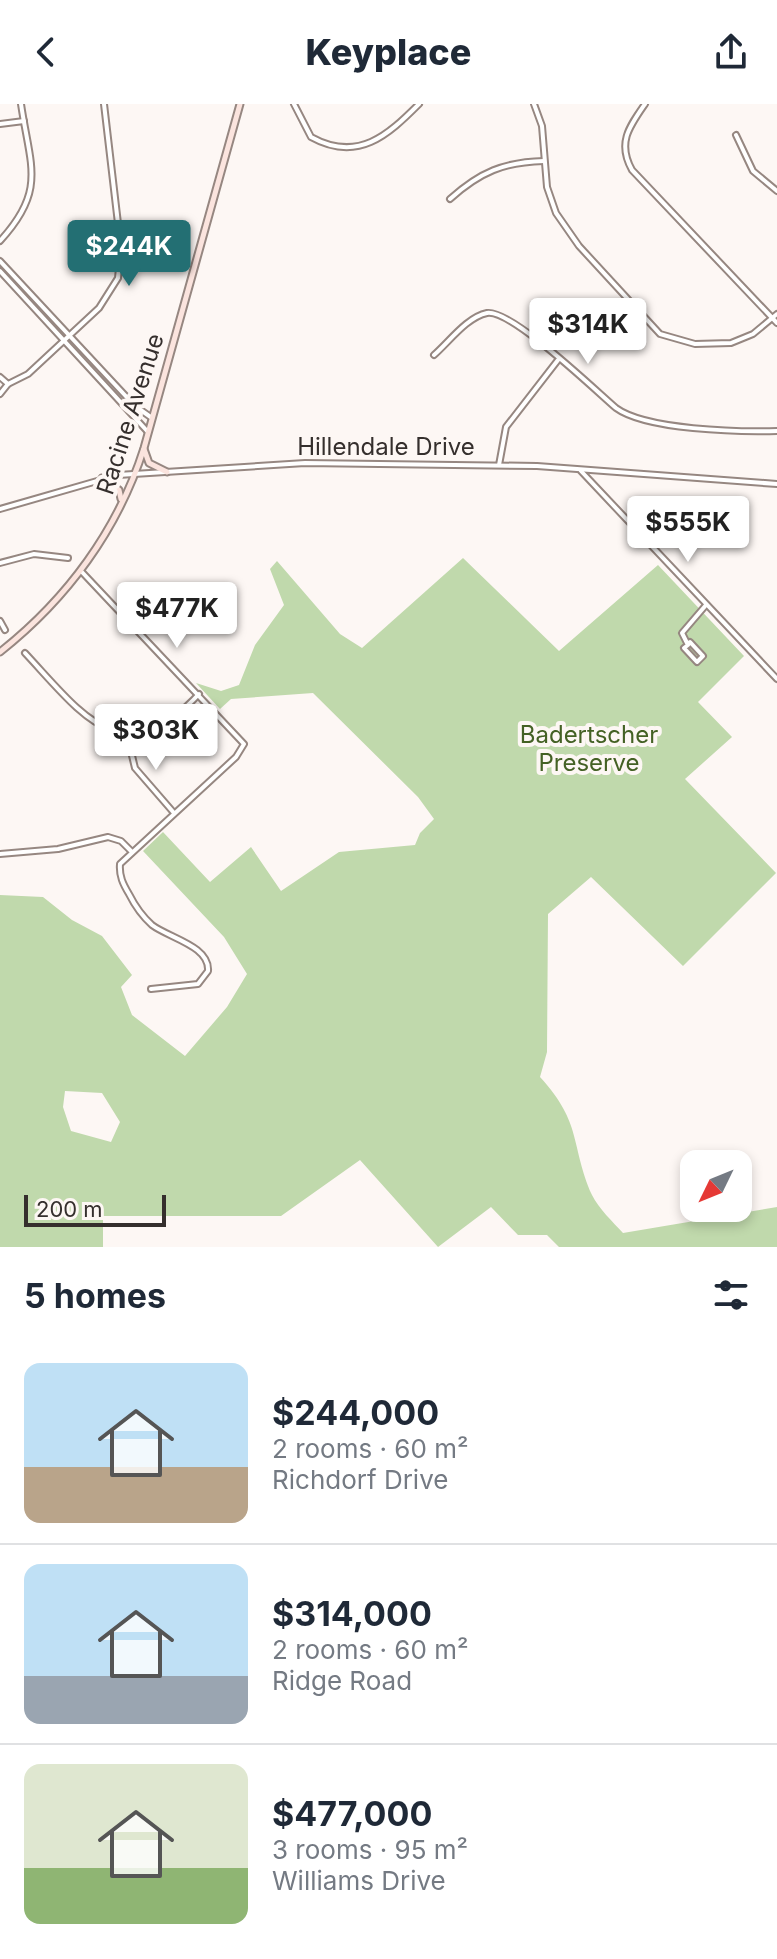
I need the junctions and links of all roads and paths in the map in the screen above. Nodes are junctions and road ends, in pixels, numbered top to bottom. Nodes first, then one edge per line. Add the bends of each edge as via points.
1 (21, 104) edge
2 (104, 104) edge
3 (240, 104) edge
4 (294, 104) edge
5 (419, 104) edge
6 (534, 104) edge
7 (645, 104) edge
8 (24, 121) junction
9 (0, 124) edge
10 (736, 135) dead end
11 (544, 161) junction
12 (777, 191) edge
13 (450, 199) dead end
14 (0, 241) edge
15 (0, 261) edge
16 (0, 271) edge
17 (774, 316) edge
18 (777, 323) edge
19 (70, 336) junction
20 (64, 341) junction
21 (434, 355) dead end
22 (558, 360) junction
23 (0, 377) edge
24 (8, 384) junction
25 (0, 394) edge
26 (152, 418) junction
27 (777, 431) edge
28 (148, 432) junction
29 (144, 448) junction
30 (499, 465) junction
31 (579, 470) junction
32 (167, 472) junction
33 (135, 473) junction
34 (102, 478) junction
35 (777, 484) edge
36 (121, 504) junction
37 (0, 509) edge
38 (68, 558) dead end
39 (0, 563) edge
40 (81, 571) junction
41 (706, 605) junction
42 (0, 621) edge
43 (5, 630) dead end
44 (688, 645) junction
45 (0, 652) edge
46 (25, 653) dead end
47 (777, 679) edge
48 (199, 694) junction
49 (127, 735) junction
50 (174, 813) junction
51 (131, 851) junction
52 (0, 854) edge
53 (151, 989) dead end

1 - 8 street
2 - 19 street via 120,271 108,297
3 - 26 main road, Racine Avenue
4 - 5 street via 311,137 349,146 381,139
6 - 11 street via 542,126
7 - 17 street via 625,136 624,151 632,170
8 - 9 street
8 - 14 street via 32,191 23,215
10 - 12 street via 753,171
11 - 13 street via 491,169
11 - 17 street via 550,197 564,227 660,334 715,345 746,338
15 - 19 street
16 - 20 street
17 - 18 street
19 - 20 street
19 - 26 street
20 - 24 street via 28,374
20 - 28 street
21 - 22 street via 470,321 490,313 512,322
22 - 27 street via 634,418
22 - 30 street via 506,427
23 - 24 street
24 - 25 street
26 - 28 main road, Racine Avenue
28 - 29 main road, Racine Avenue
29 - 32 main road via 149,463
29 - 33 main road, Racine Avenue
30 - 31 street, Hillendale Drive
30 - 32 street, Hillendale Drive via 333,463
31 - 35 street, Hillendale Drive
31 - 41 street
32 - 33 street, Hillendale Drive
33 - 34 street, Hillendale Drive
33 - 36 main road, Racine Avenue
34 - 36 main road via 119,490
34 - 37 street, Hillendale Drive
36 - 40 main road, Racine Avenue
38 - 39 street via 34,554
40 - 45 main road, Racine Avenue via 47,611
40 - 48 street
41 - 44 street via 682,633
41 - 47 street
42 - 43 street
44 - 44 street via 703,656 697,662 684,648
46 - 49 street via 90,720
48 - 49 street via 170,721
48 - 50 street via 244,746
49 - 50 street via 135,768
50 - 51 street
51 - 52 street via 108,837 58,849
51 - 53 street via 120,864 120,875 139,910 158,929 204,955 209,966 198,984

